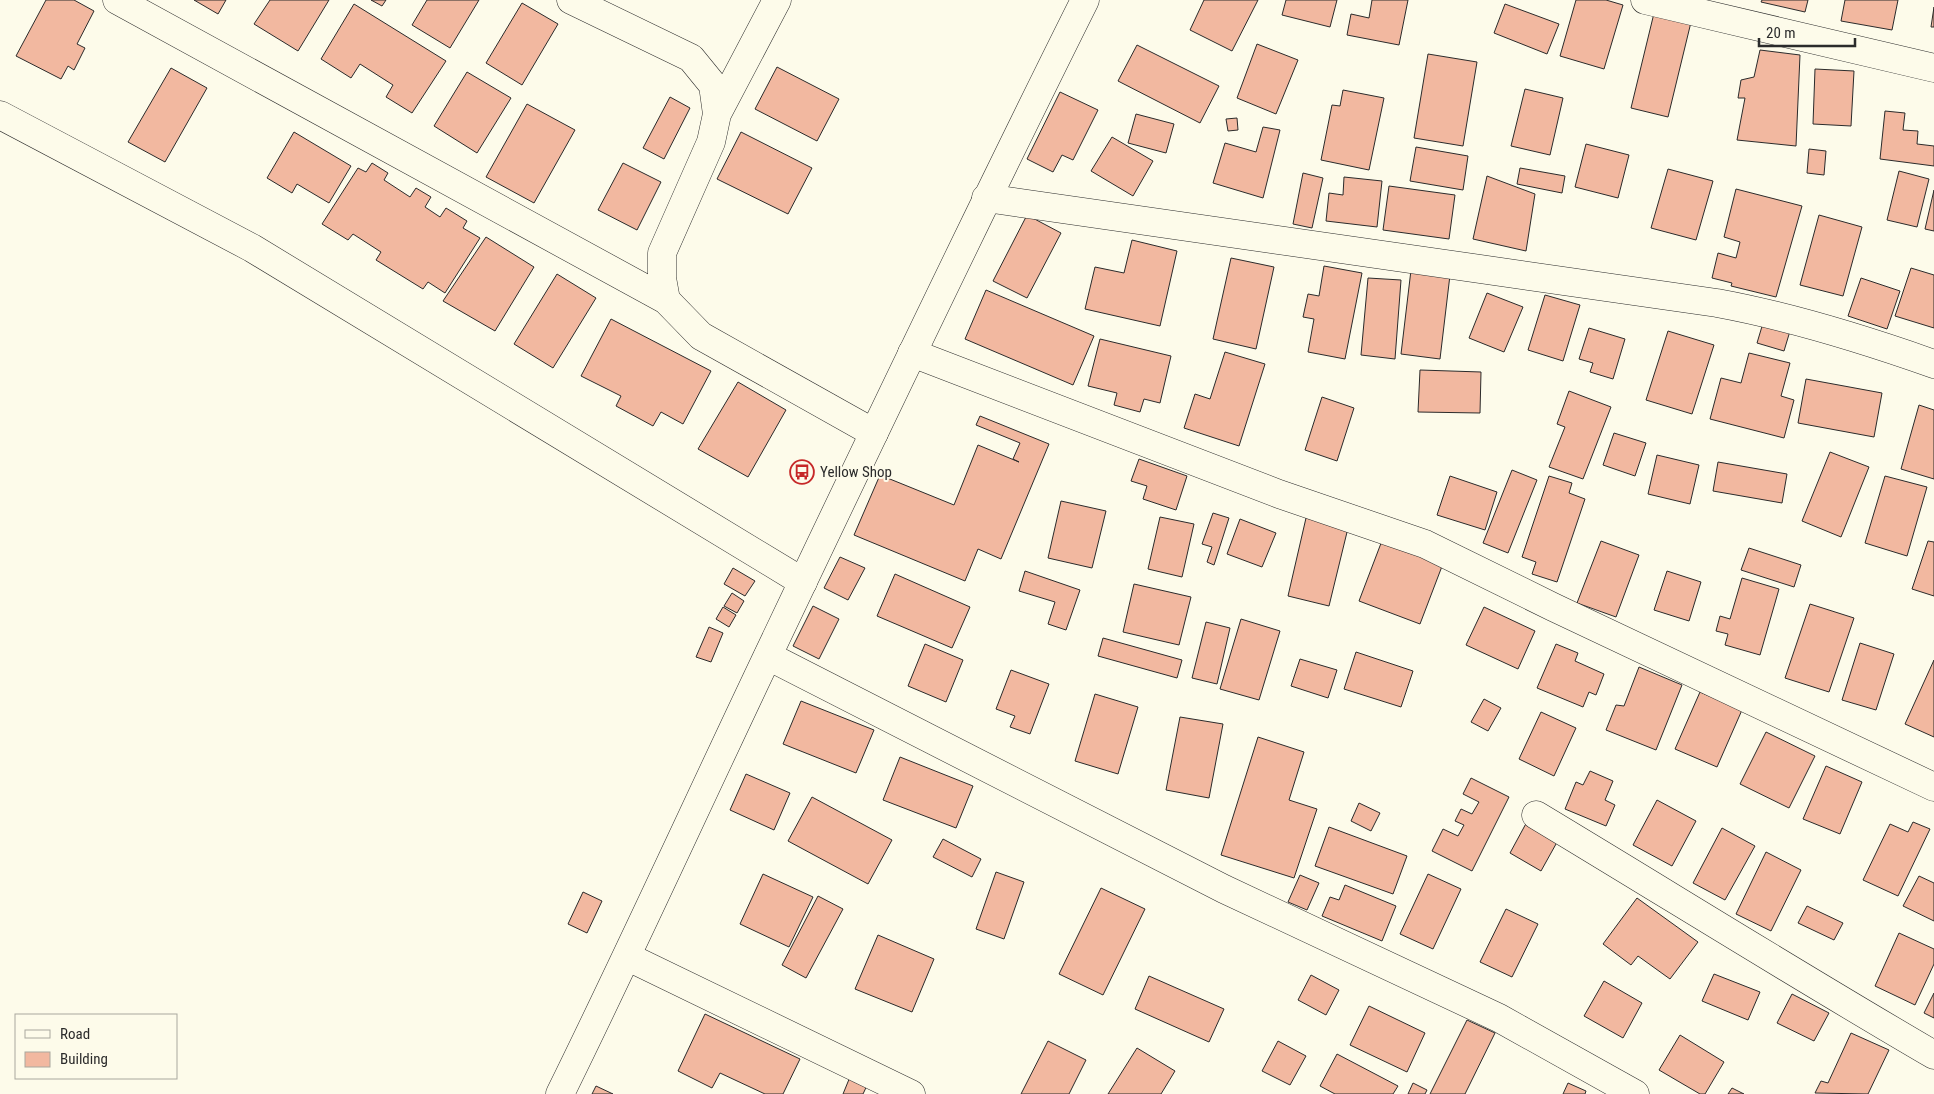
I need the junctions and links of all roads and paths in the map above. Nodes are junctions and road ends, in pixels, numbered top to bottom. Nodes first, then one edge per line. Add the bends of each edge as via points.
1 (117, 0) edge
2 (571, 0) edge
3 (777, 0) edge
4 (1085, 0) edge
5 (1645, 0) edge
6 (1934, 68) edge
7 (717, 114) junction
8 (0, 115) edge
9 (986, 198) junction
10 (666, 300) junction
11 (912, 353) junction
12 (1934, 364) edge
13 (874, 433) junction
14 (803, 582) junction
15 (768, 656) junction
16 (1934, 787) edge
17 (1536, 815) dead end
18 (628, 957) junction
19 (1934, 1055) edge
20 (560, 1094) edge
21 (911, 1094) edge
22 (1635, 1094) edge

1 - 10 street
2 - 7 street via 691,58 713,85
3 - 7 street
4 - 9 street
5 - 6 street
7 - 10 street via 711,142 662,253
8 - 14 street via 252,248
9 - 11 street
9 - 12 street via 1717,303 1806,325
10 - 13 street via 701,336
11 - 13 street
11 - 16 street via 1279,494 1425,544
13 - 14 street
14 - 15 street
15 - 18 street
15 - 22 street via 1224,889 1499,1018
17 - 19 street
18 - 20 street
18 - 21 street

